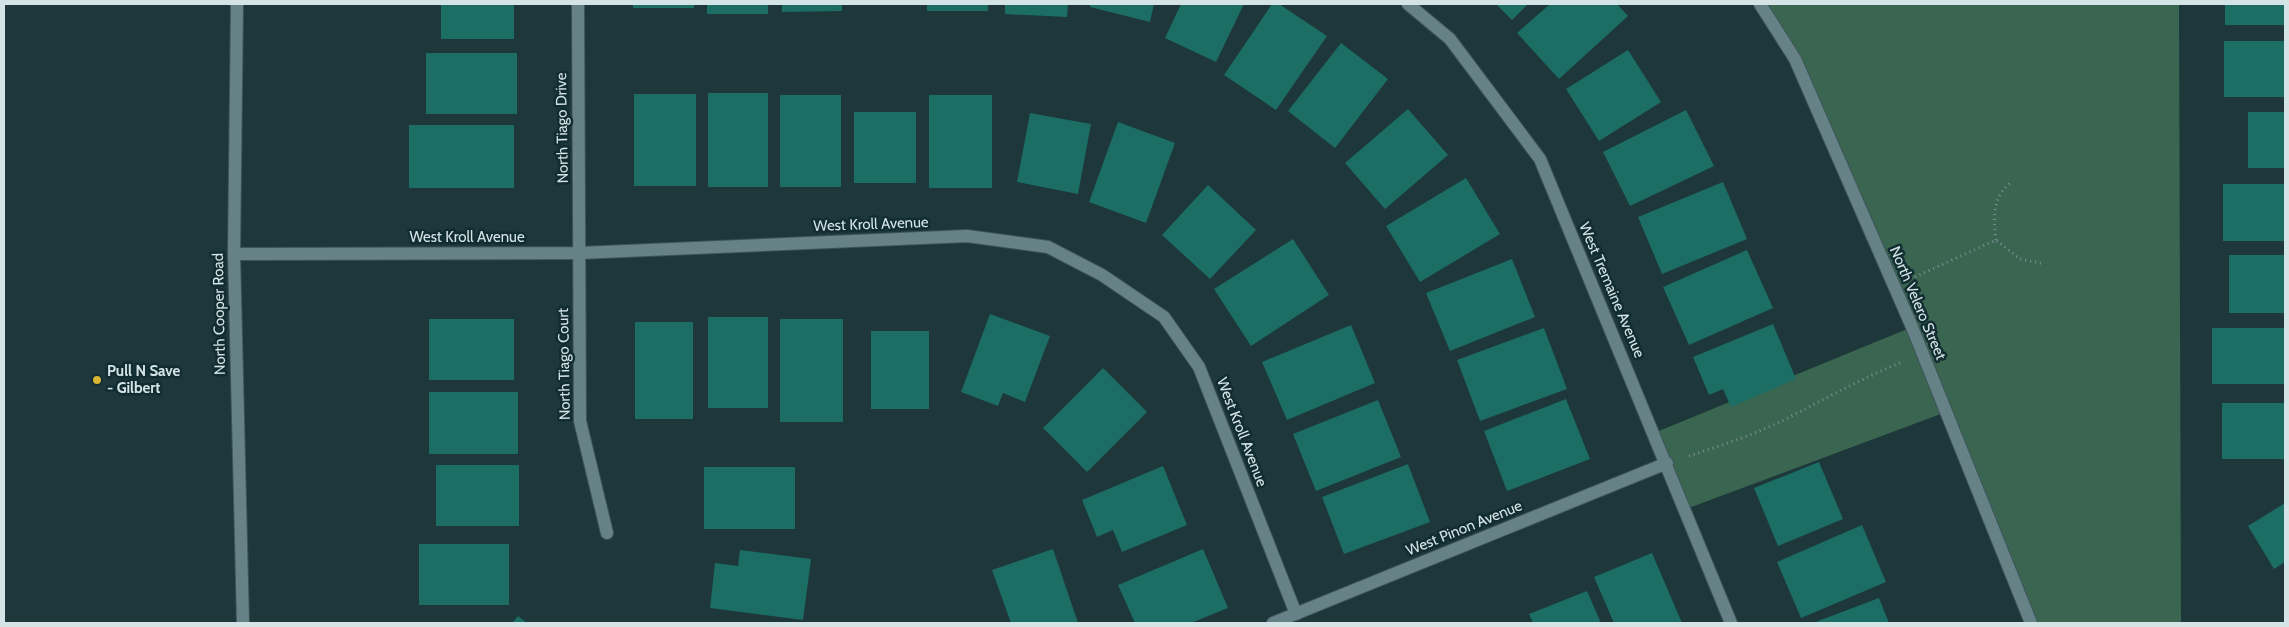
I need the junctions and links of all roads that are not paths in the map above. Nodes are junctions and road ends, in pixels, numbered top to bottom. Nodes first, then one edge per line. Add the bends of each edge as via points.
1 (237, 4) edge
2 (578, 4) edge
3 (1408, 4) edge
4 (1760, 4) edge
5 (580, 253) junction
6 (234, 254) junction
7 (1667, 463) junction
8 (607, 532) dead end
9 (1296, 614) junction
10 (242, 623) edge
11 (1273, 623) edge
12 (1731, 623) edge
13 (2032, 623) edge

1 - 6 street, North Cooper Road
2 - 5 street, North Tiago Drive
3 - 7 street, West Tremaine Avenue via 1450,39 1540,159
4 - 13 street, North Velero Street via 1795,59 1923,354
5 - 6 street, West Kroll Avenue
5 - 8 street, North Tiago Court via 580,421
5 - 9 street, West Kroll Avenue via 966,236 1048,247 1102,275 1164,317 1199,367
6 - 10 street, North Cooper Road
7 - 9 street, West Pinon Avenue
7 - 12 street, West Tremaine Avenue
9 - 11 street, West Pinon Avenue

